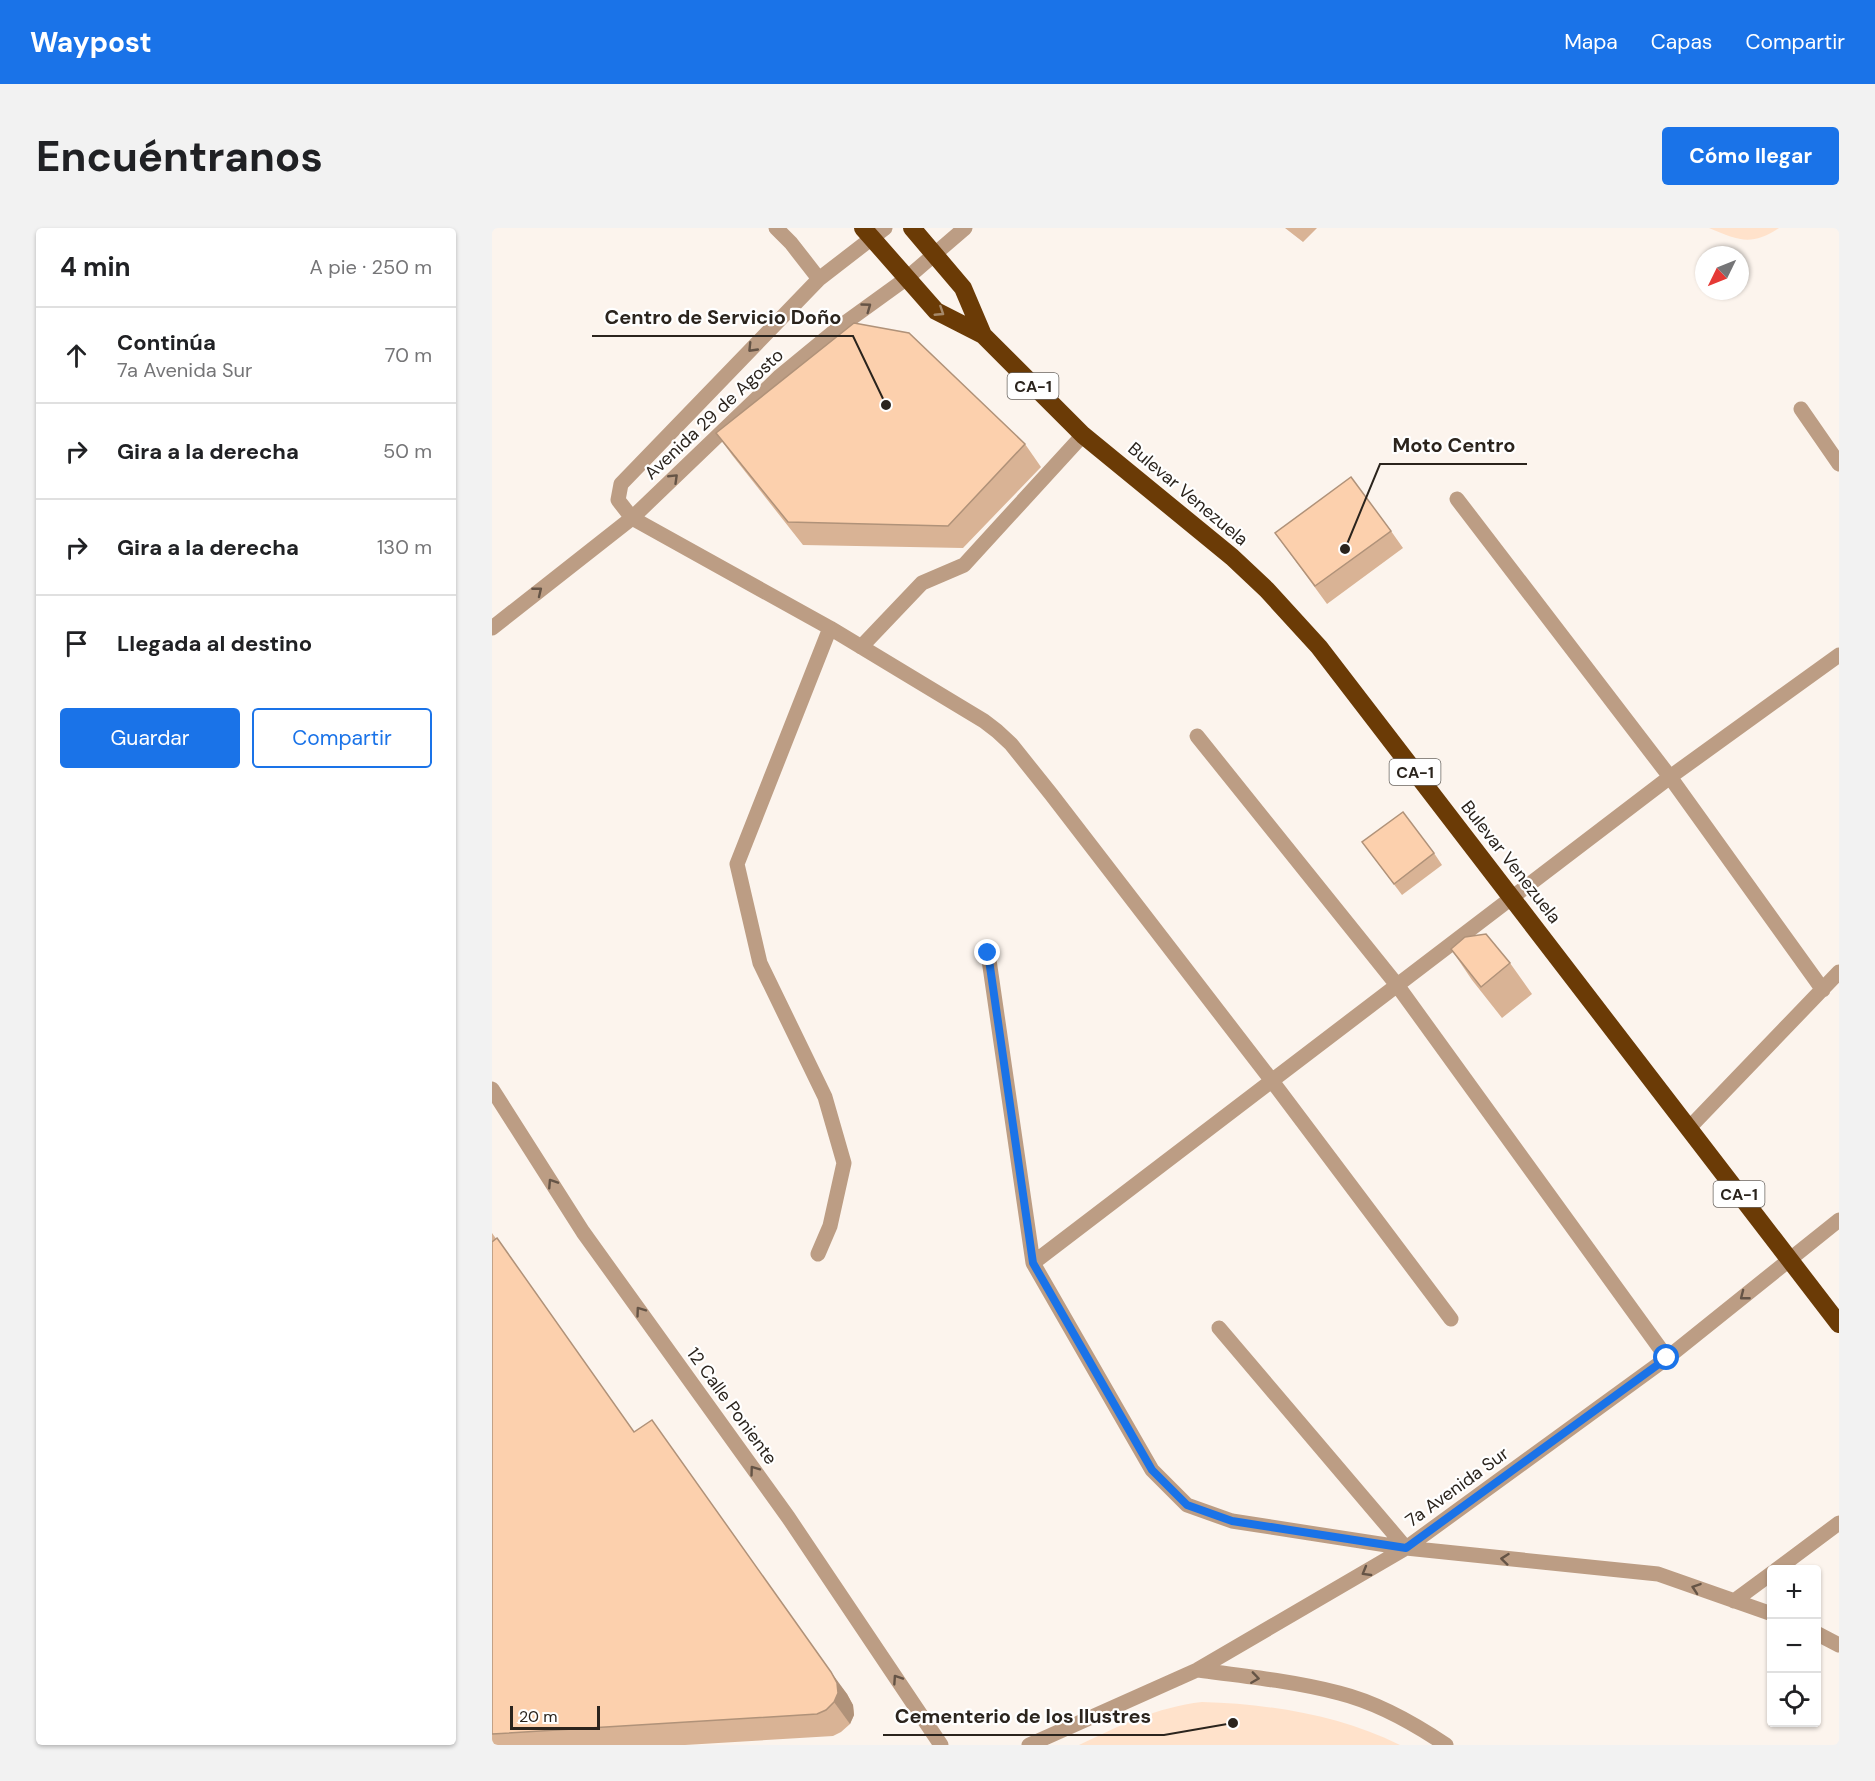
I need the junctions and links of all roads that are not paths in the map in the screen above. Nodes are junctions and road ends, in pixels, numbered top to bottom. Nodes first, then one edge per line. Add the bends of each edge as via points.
1 (776, 228) edge
2 (912, 228) edge
3 (965, 228) edge
4 (874, 231) edge
5 (935, 254) junction
6 (819, 279) junction
7 (907, 279) junction
8 (983, 335) junction
9 (1801, 409) dead end
10 (1083, 435) junction
11 (1839, 464) edge
12 (1457, 499) dead end
13 (632, 518) junction
14 (492, 628) edge
15 (830, 628) junction
16 (861, 647) junction
17 (1839, 655) edge
18 (1197, 736) dead end
19 (1670, 777) junction
20 (1512, 898) junction
21 (988, 953) dead end
22 (1839, 972) edge
23 (1397, 985) junction
24 (1823, 990) junction
25 (1272, 1081) junction
26 (492, 1089) edge
27 (1689, 1128) junction
28 (1839, 1220) edge
29 (818, 1254) dead end
30 (1790, 1260) junction
31 (1033, 1263) junction
32 (1451, 1319) dead end
33 (1839, 1324) edge
34 (1219, 1328) dead end
35 (1667, 1358) junction
36 (1839, 1522) edge
37 (1406, 1548) junction
38 (1781, 1565) edge
39 (1767, 1577) edge
40 (1734, 1601) junction
41 (1767, 1612) edge
42 (1821, 1636) edge
43 (1839, 1646) edge
44 (1197, 1670) junction
45 (941, 1745) edge
46 (1029, 1745) edge
47 (1446, 1745) edge

1 - 6 street
2 - 5 highway, Bulevar Venezuela / CA-1
3 - 5 street, Avenida 29 de Agosto
4 - 6 street, Avenida 29 de Agosto
4 - 7 highway, Bulevar Venezuela / CA-1
5 - 7 street, Avenida 29 de Agosto
5 - 8 highway, Bulevar Venezuela / CA-1 via 963,288
6 -> 13 street, Avenida 29 de Agosto via 621,484 618,500
7 -> 8 highway, Bulevar Venezuela / CA-1 via 936,311
13 -> 7 street, Avenida 29 de Agosto via 780,376
8 - 10 highway, Bulevar Venezuela / CA-1
9 - 11 street
10 - 16 street via 964,565 922,583
10 - 20 highway, Bulevar Venezuela / CA-1 via 1267,590 1319,647
12 - 19 street
14 -> 13 street, Avenida 29 de Agosto
13 - 15 street
15 - 16 street
15 - 29 street via 737,864 760,963 825,1097 844,1163 830,1226
16 - 25 street via 984,721 1011,744
17 - 19 street
18 - 23 street
19 - 20 street
19 - 24 street
20 - 23 street
20 - 27 highway, Bulevar Venezuela / CA-1
21 - 31 street
22 - 24 street
23 - 25 street
23 - 35 street
24 - 27 street
25 - 31 street
25 - 32 street
45 -> 26 street, 12 Calle Poniente via 788,1517 584,1232
27 - 30 highway, Bulevar Venezuela / CA-1
28 - 30 street, 7a Avenida Sur
30 - 33 highway, Bulevar Venezuela / CA-1
30 -> 35 street, 7a Avenida Sur
31 - 37 street via 1152,1470 1187,1505 1232,1521
34 - 37 street
35 - 37 street, 7a Avenida Sur
36 - 38 street
40 -> 37 street via 1658,1574
37 -> 44 street, 7a Avenida Sur
39 - 40 street
40 - 41 street
42 - 43 street
44 - 46 street, 7a Avenida Sur
44 -> 47 street via 1341,1693 1395,1715

